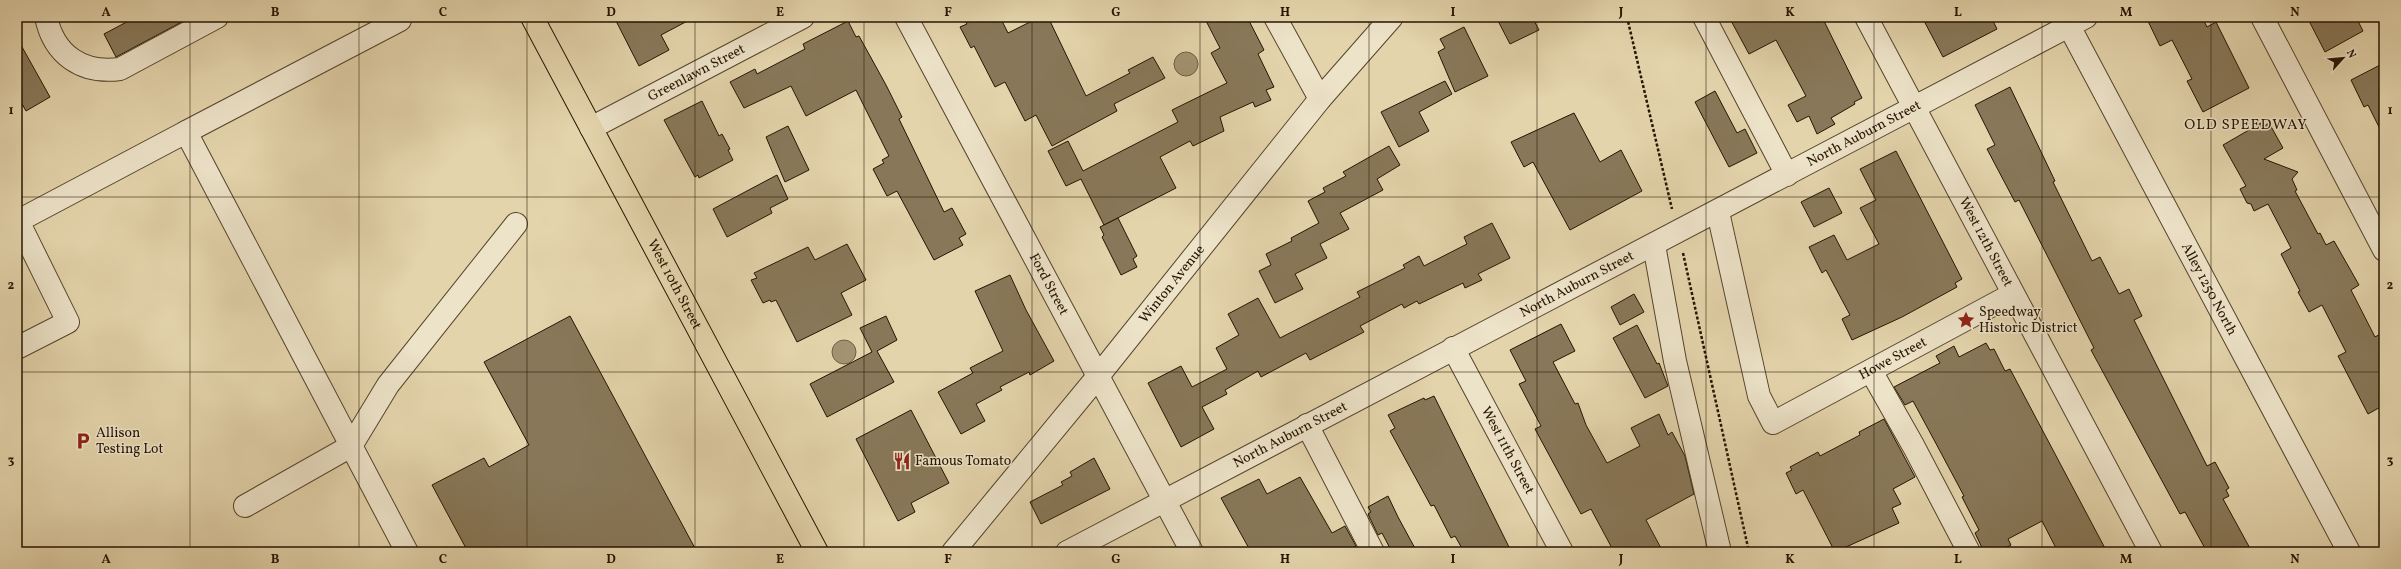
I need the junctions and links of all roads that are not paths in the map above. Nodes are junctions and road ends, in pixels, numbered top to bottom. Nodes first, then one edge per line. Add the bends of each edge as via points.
1 (46, 17) edge
2 (217, 17) edge
3 (532, 17) edge
4 (803, 17) edge
5 (906, 17) edge
6 (1275, 17) edge
7 (1392, 17) edge
8 (1704, 17) edge
9 (1866, 17) edge
10 (2262, 17) edge
11 (400, 20) dead end
12 (2066, 23) edge
13 (1320, 99) junction
14 (1914, 108) junction
15 (591, 128) junction
16 (186, 132) junction
17 (1787, 175) junction
18 (1718, 212) junction
19 (516, 224) dead end
20 (1654, 245) junction
21 (2384, 250) edge
22 (2013, 294) junction
23 (17, 348) edge
24 (1453, 348) junction
25 (1871, 371) junction
26 (1098, 375) junction
27 (1307, 425) junction
28 (351, 446) junction
29 (1164, 500) junction
30 (245, 506) dead end
31 (407, 552) edge
32 (817, 552) edge
33 (953, 552) edge
34 (1067, 552) edge
35 (1192, 552) edge
36 (1373, 552) edge
37 (1562, 552) edge
38 (1720, 552) edge
39 (1969, 552) edge
40 (2151, 552) edge
41 (2349, 552) edge

1 - 2 street via 62,52 90,69 110,71 120,70
3 - 15 main road, West 10th Street
4 - 15 street, Greenlawn Street
5 - 26 street, Ford Street
6 - 13 street
7 - 13 street, Winton Avenue
8 - 17 street
9 - 14 street, West 12th Street
10 - 21 street
11 - 16 street
12 - 14 street, North Auburn Street
12 - 41 street, Alley 1250 North
13 - 26 street, Winton Avenue
14 - 17 street, North Auburn Street
14 - 22 street, West 12th Street
15 - 32 main road, West 10th Street
16 - 23 street via 18,221 68,322
16 - 28 street
17 - 18 street, North Auburn Street
18 - 20 street, North Auburn Street
18 - 25 street, Howe Street via 1759,396 1773,423
19 - 28 street via 388,385
20 - 24 street, North Auburn Street
20 - 38 street via 1675,361
22 - 25 street, Howe Street
22 - 40 street, West 12th Street
24 - 27 street, North Auburn Street
24 - 37 street, West 11th Street
25 - 39 street
26 - 29 street, Ford Street
26 - 33 street, Winton Avenue
27 - 29 street, North Auburn Street
27 - 36 street
28 - 30 street
28 - 31 street
29 - 34 street, North Auburn Street
29 - 35 street, Ford Street

